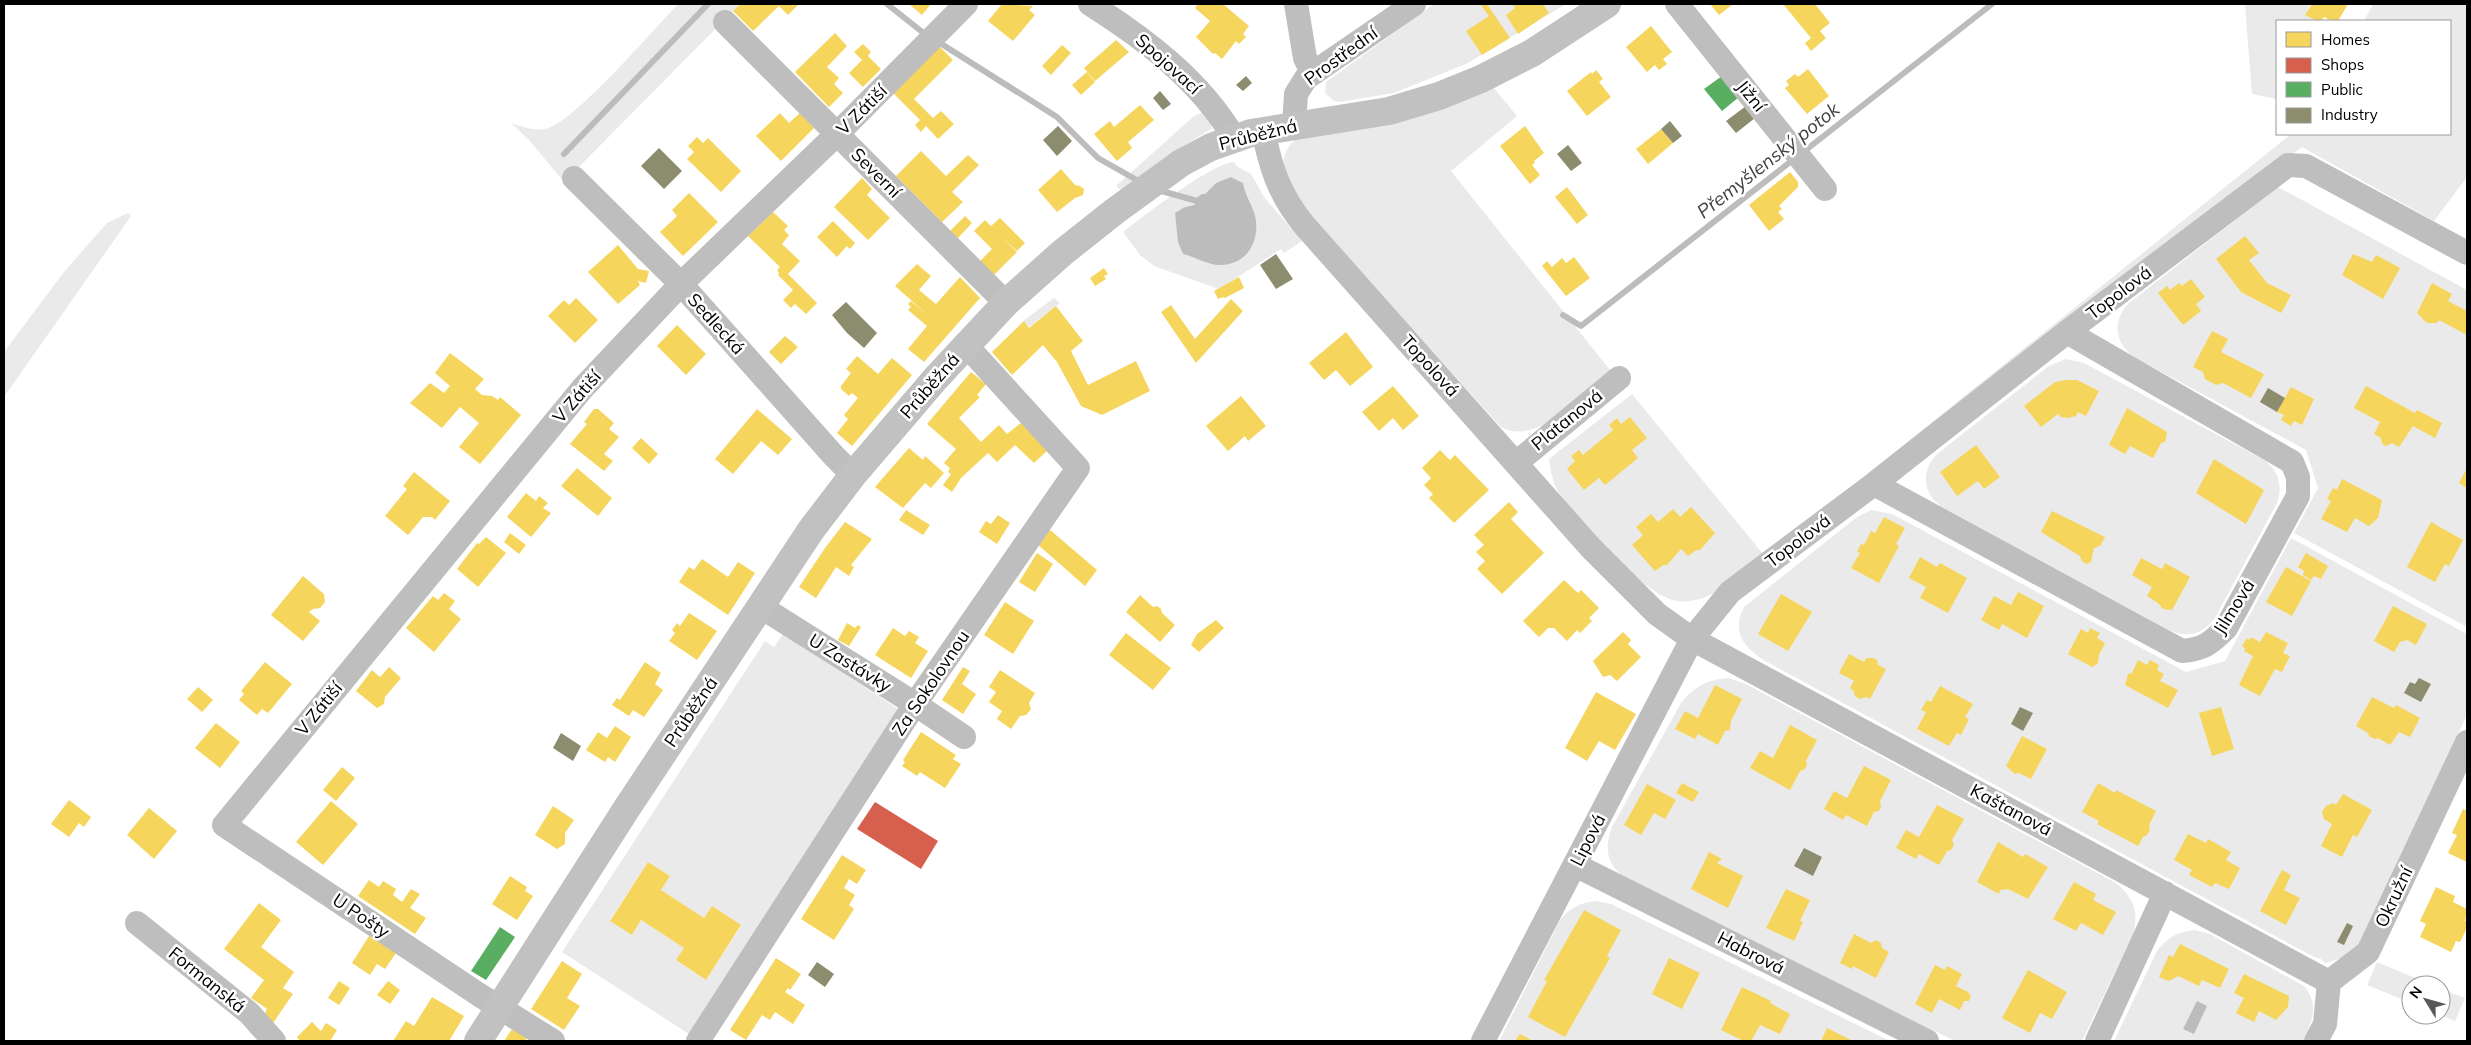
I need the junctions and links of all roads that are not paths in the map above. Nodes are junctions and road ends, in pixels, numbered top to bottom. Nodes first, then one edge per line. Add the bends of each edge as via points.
1 (966, 4) edge
2 (1090, 4) edge
3 (1296, 4) edge
4 (1414, 4) edge
5 (1606, 4) edge
6 (1677, 4) edge
7 (725, 22) dead end
8 (1313, 73) junction
9 (1294, 125) junction
10 (1263, 130) junction
11 (837, 134) junction
12 (1234, 138) junction
13 (574, 178) dead end
14 (1825, 189) dead end
15 (2467, 253) edge
16 (681, 284) junction
17 (1006, 303) junction
18 (2067, 332) junction
19 (966, 344) junction
20 (1619, 378) dead end
21 (1516, 463) junction
22 (853, 475) junction
23 (1874, 484) junction
24 (761, 607) junction
25 (1692, 639) junction
26 (915, 704) junction
27 (964, 737) dead end
28 (2467, 742) edge
29 (224, 824) joint
30 (1575, 865) junction
31 (2165, 893) junction
32 (137, 923) dead end
33 (2329, 982) junction
34 (499, 1007) junction
35 (274, 1041) edge
36 (478, 1041) edge
37 (553, 1041) edge
38 (698, 1041) edge
39 (1483, 1041) edge
40 (1927, 1041) edge
41 (2097, 1041) edge
42 (2316, 1041) edge

1 - 11 street, V Zátiší
2 - 12 street, Spojovací via 1128,28 1171,65 1209,101
3 - 8 street via 1305,58
4 - 8 street, Prostřední
5 - 9 street, Průběžná via 1532,53 1460,88 1389,110
6 - 14 street, Jižní
7 - 11 street, Severní
8 - 9 street, Prostřední via 1298,88
9 - 10 street, Průběžná
10 - 12 street, Průběžná
10 - 21 street, Topolová via 1275,179 1290,208
11 - 16 street, V Zátiší
11 - 17 street, Severní
12 - 17 street, Průběžná via 1199,153 1149,186 1062,253
13 - 16 street, Sedlecká
15 - 18 street, Topolová via 2306,166 2288,165
16 - 22 street, Sedlecká
16 - 29 street, V Zátiší via 582,389
17 - 19 street, Průběžná
18 - 23 street, Topolová
18 - 23 street, Jilmová via 2292,462 2298,477 2298,496 2226,628 2212,642 2198,650 2182,651
19 - 22 street, Průběžná
19 - 26 street, Za Sokolovnou via 1078,468
20 - 21 street, Platanová
21 - 25 street, Topolová via 1591,548 1657,614
22 - 24 street, Průběžná via 811,530
23 - 25 street, Topolová via 1730,592
24 - 26 street, U Zastávky
24 - 34 street, Průběžná via 625,810
25 - 30 street, Lipová
25 - 31 street, Kaštanová
26 - 27 street, U Zastávky
26 - 38 street, Za Sokolovnou
28 - 33 street, Okružní via 2368,952
29 - 34 street, U Pošty
30 - 39 street, Lipová
30 - 40 street, Habrová
31 - 33 street, Kaštanová
31 - 41 street
32 - 35 street, Formanská via 249,1014
33 - 42 street via 2325,1024
34 - 36 street, Průběžná
34 - 37 street, U Pošty

